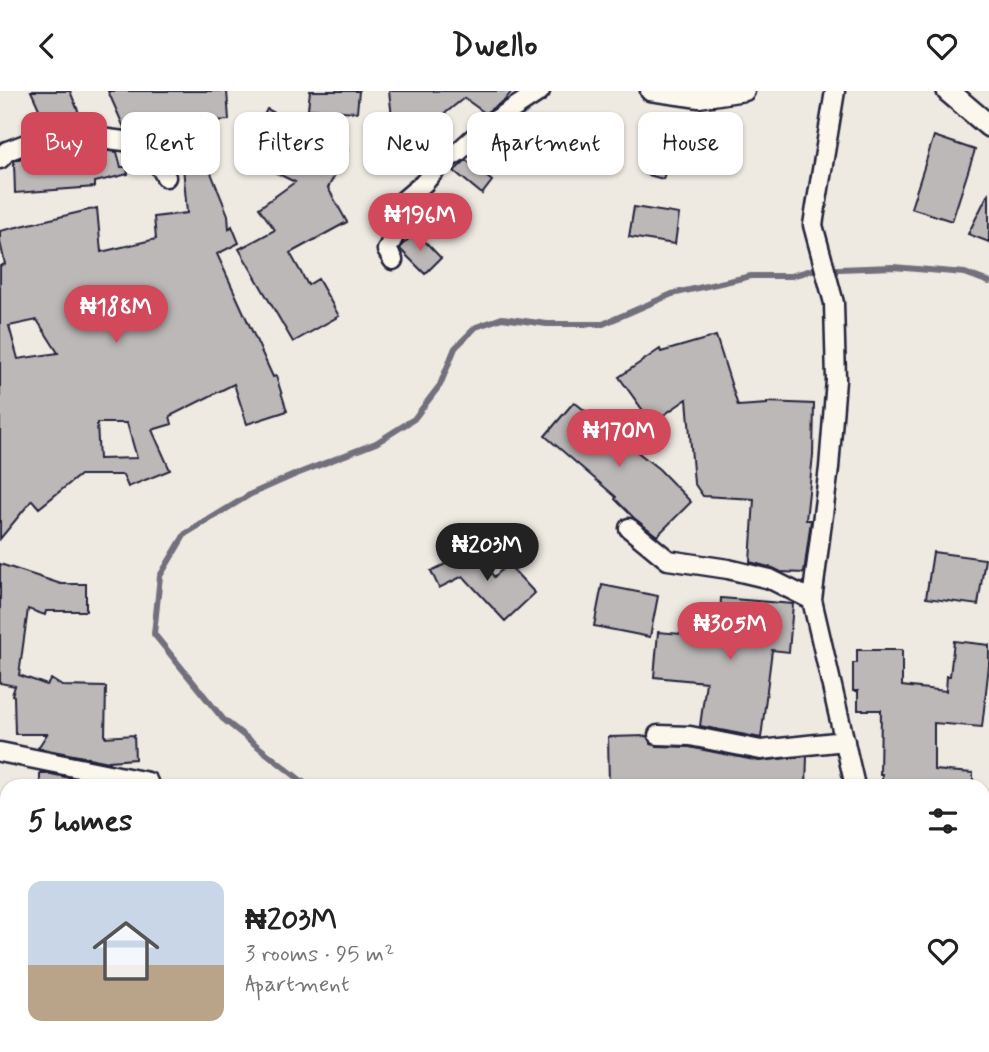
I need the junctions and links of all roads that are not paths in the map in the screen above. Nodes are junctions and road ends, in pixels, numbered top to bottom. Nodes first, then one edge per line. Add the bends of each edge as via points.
1 (540, 91) edge
2 (650, 91) edge
3 (745, 91) edge
4 (835, 91) edge
5 (948, 91) edge
6 (989, 126) edge
7 (0, 159) edge
8 (166, 177) dead end
9 (393, 260) dead end
10 (629, 528) dead end
11 (812, 600) junction
12 (659, 735) dead end
13 (845, 741) junction
14 (0, 752) edge
15 (133, 779) edge
16 (853, 779) edge

1 - 9 street via 488,125 404,200 397,210 400,224 387,250
2 - 3 street via 699,98
4 - 11 street via 813,225 834,303 836,380
5 - 6 street
7 - 8 street via 7,151 31,142 100,138 132,142 155,158
10 - 11 street via 668,560 770,579
11 - 13 street
12 - 13 street via 690,736 761,750
13 - 16 street
14 - 15 street

